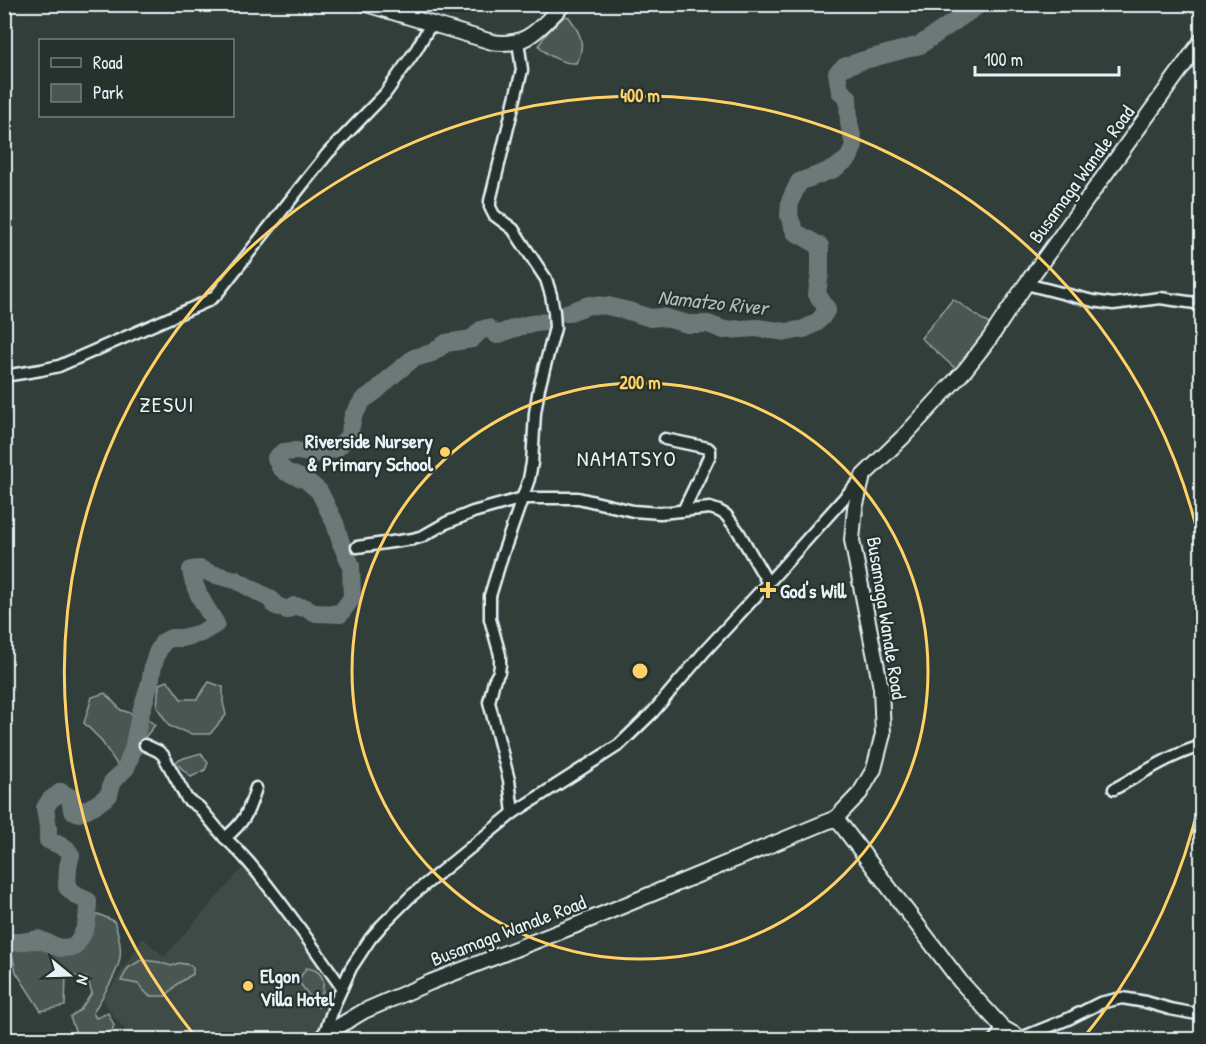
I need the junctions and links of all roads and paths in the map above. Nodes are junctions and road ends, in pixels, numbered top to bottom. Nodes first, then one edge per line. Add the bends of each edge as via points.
1 (366, 4) edge
2 (564, 4) edge
3 (431, 24) junction
4 (1202, 40) edge
5 (511, 43) junction
6 (1026, 284) junction
7 (1202, 304) edge
8 (4, 376) edge
9 (665, 439) dead end
10 (863, 476) junction
11 (523, 498) junction
12 (683, 511) junction
13 (357, 547) dead end
14 (768, 583) junction
15 (145, 745) dead end
16 (1202, 746) edge
17 (256, 788) dead end
18 (1114, 789) dead end
19 (513, 813) junction
20 (836, 818) junction
21 (225, 838) junction
22 (342, 988) junction
23 (1202, 1015) edge
24 (999, 1034) edge
25 (323, 1037) edge
26 (1023, 1039) edge

1 - 3 street
2 - 5 street via 525,39
3 - 5 street via 492,42
3 - 8 street via 385,94 322,161 216,295 59,366
4 - 6 street, Busamaga Wanale Road
5 - 11 street via 522,70 490,207 513,230 549,285 555,328 539,388 532,463
6 - 7 street via 1113,304 1160,298
6 - 10 street, Busamaga Wanale Road via 965,370
9 - 12 street via 710,450
10 - 14 street
10 - 20 street, Busamaga Wanale Road via 852,540 881,688 883,734 874,769 860,793
11 - 12 street via 578,498 633,511
11 - 13 street via 473,512 413,539
11 - 19 street via 489,608 500,656 489,702 507,771
12 - 14 street via 710,508 726,515
14 - 19 street via 653,712 618,745
15 - 21 street via 163,755 187,799 199,807
16 - 18 street
17 - 21 street via 243,822
19 - 22 street via 411,896 382,925 369,939
20 - 24 street
20 - 25 street, Busamaga Wanale Road via 430,982 364,1011
21 - 22 street via 269,887
22 - 25 street
23 - 26 street via 1122,998 1100,1003
24 - 26 street

